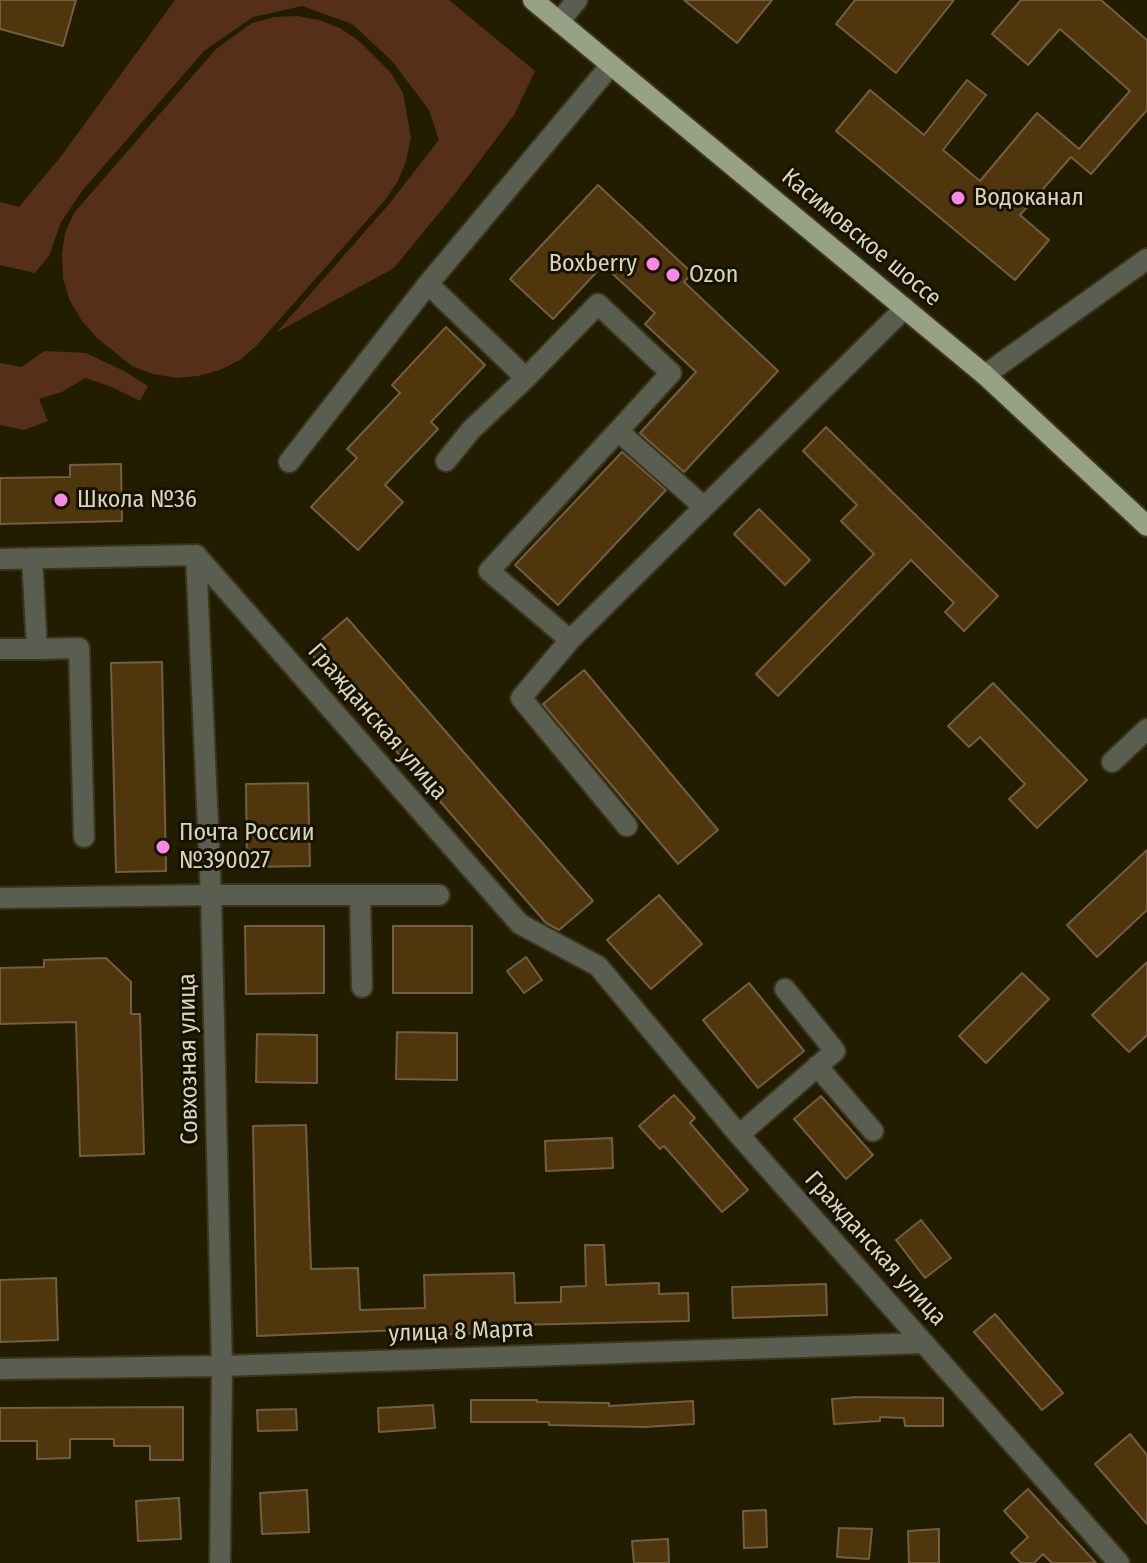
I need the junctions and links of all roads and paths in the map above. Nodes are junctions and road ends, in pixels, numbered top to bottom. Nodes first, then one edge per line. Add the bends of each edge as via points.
1 (533, 0) edge
2 (577, 0) edge
3 (559, 22) junction
4 (611, 65) junction
5 (1147, 259) edge
6 (428, 284) junction
7 (905, 308) junction
8 (985, 375) junction
9 (526, 378) junction
10 (618, 431) junction
11 (446, 461) dead end
12 (289, 462) dead end
13 (704, 507) junction
14 (1147, 526) edge
15 (196, 555) junction
16 (32, 558) junction
17 (0, 559) edge
18 (570, 640) junction
19 (0, 649) edge
20 (37, 649) junction
21 (1147, 729) edge
22 (1112, 762) dead end
23 (627, 826) dead end
24 (84, 837) dead end
25 (211, 895) junction
26 (360, 895) junction
27 (439, 895) dead end
28 (0, 898) edge
29 (362, 987) dead end
30 (785, 989) dead end
31 (817, 1066) junction
32 (873, 1131) dead end
33 (739, 1135) junction
34 (924, 1343) junction
35 (222, 1366) junction
36 (0, 1369) edge
37 (220, 1563) edge
38 (1119, 1563) edge

1 - 3 main road, Касимовское шоссе
2 - 3 street
3 - 4 main road, Касимовское шоссе
4 - 6 street
4 - 7 main road, Касимовское шоссе
5 - 8 street
6 - 9 street
6 - 12 street
7 - 8 main road, Касимовское шоссе
7 - 13 street
8 - 14 main road, Касимовское шоссе
9 - 10 street via 598,304 671,373
9 - 11 street
10 - 13 street
10 - 18 street via 489,571
13 - 18 street
15 - 16 street
15 - 25 street, Совхозная улица
15 - 33 street, Гражданская улица via 520,924 598,966
16 - 17 street
16 - 20 street
18 - 23 street via 521,698
19 - 20 street
20 - 24 street via 79,648
21 - 22 street
25 - 26 street
25 - 28 street
25 - 35 street, Совхозная улица
26 - 27 street
26 - 29 street
30 - 31 street via 835,1051
31 - 32 street
31 - 33 street
33 - 34 street, Гражданская улица
34 - 35 street, улица 8 Марта
34 - 38 street, Гражданская улица
35 - 36 street, улица 8 Марта
35 - 37 street, Совхозная улица

